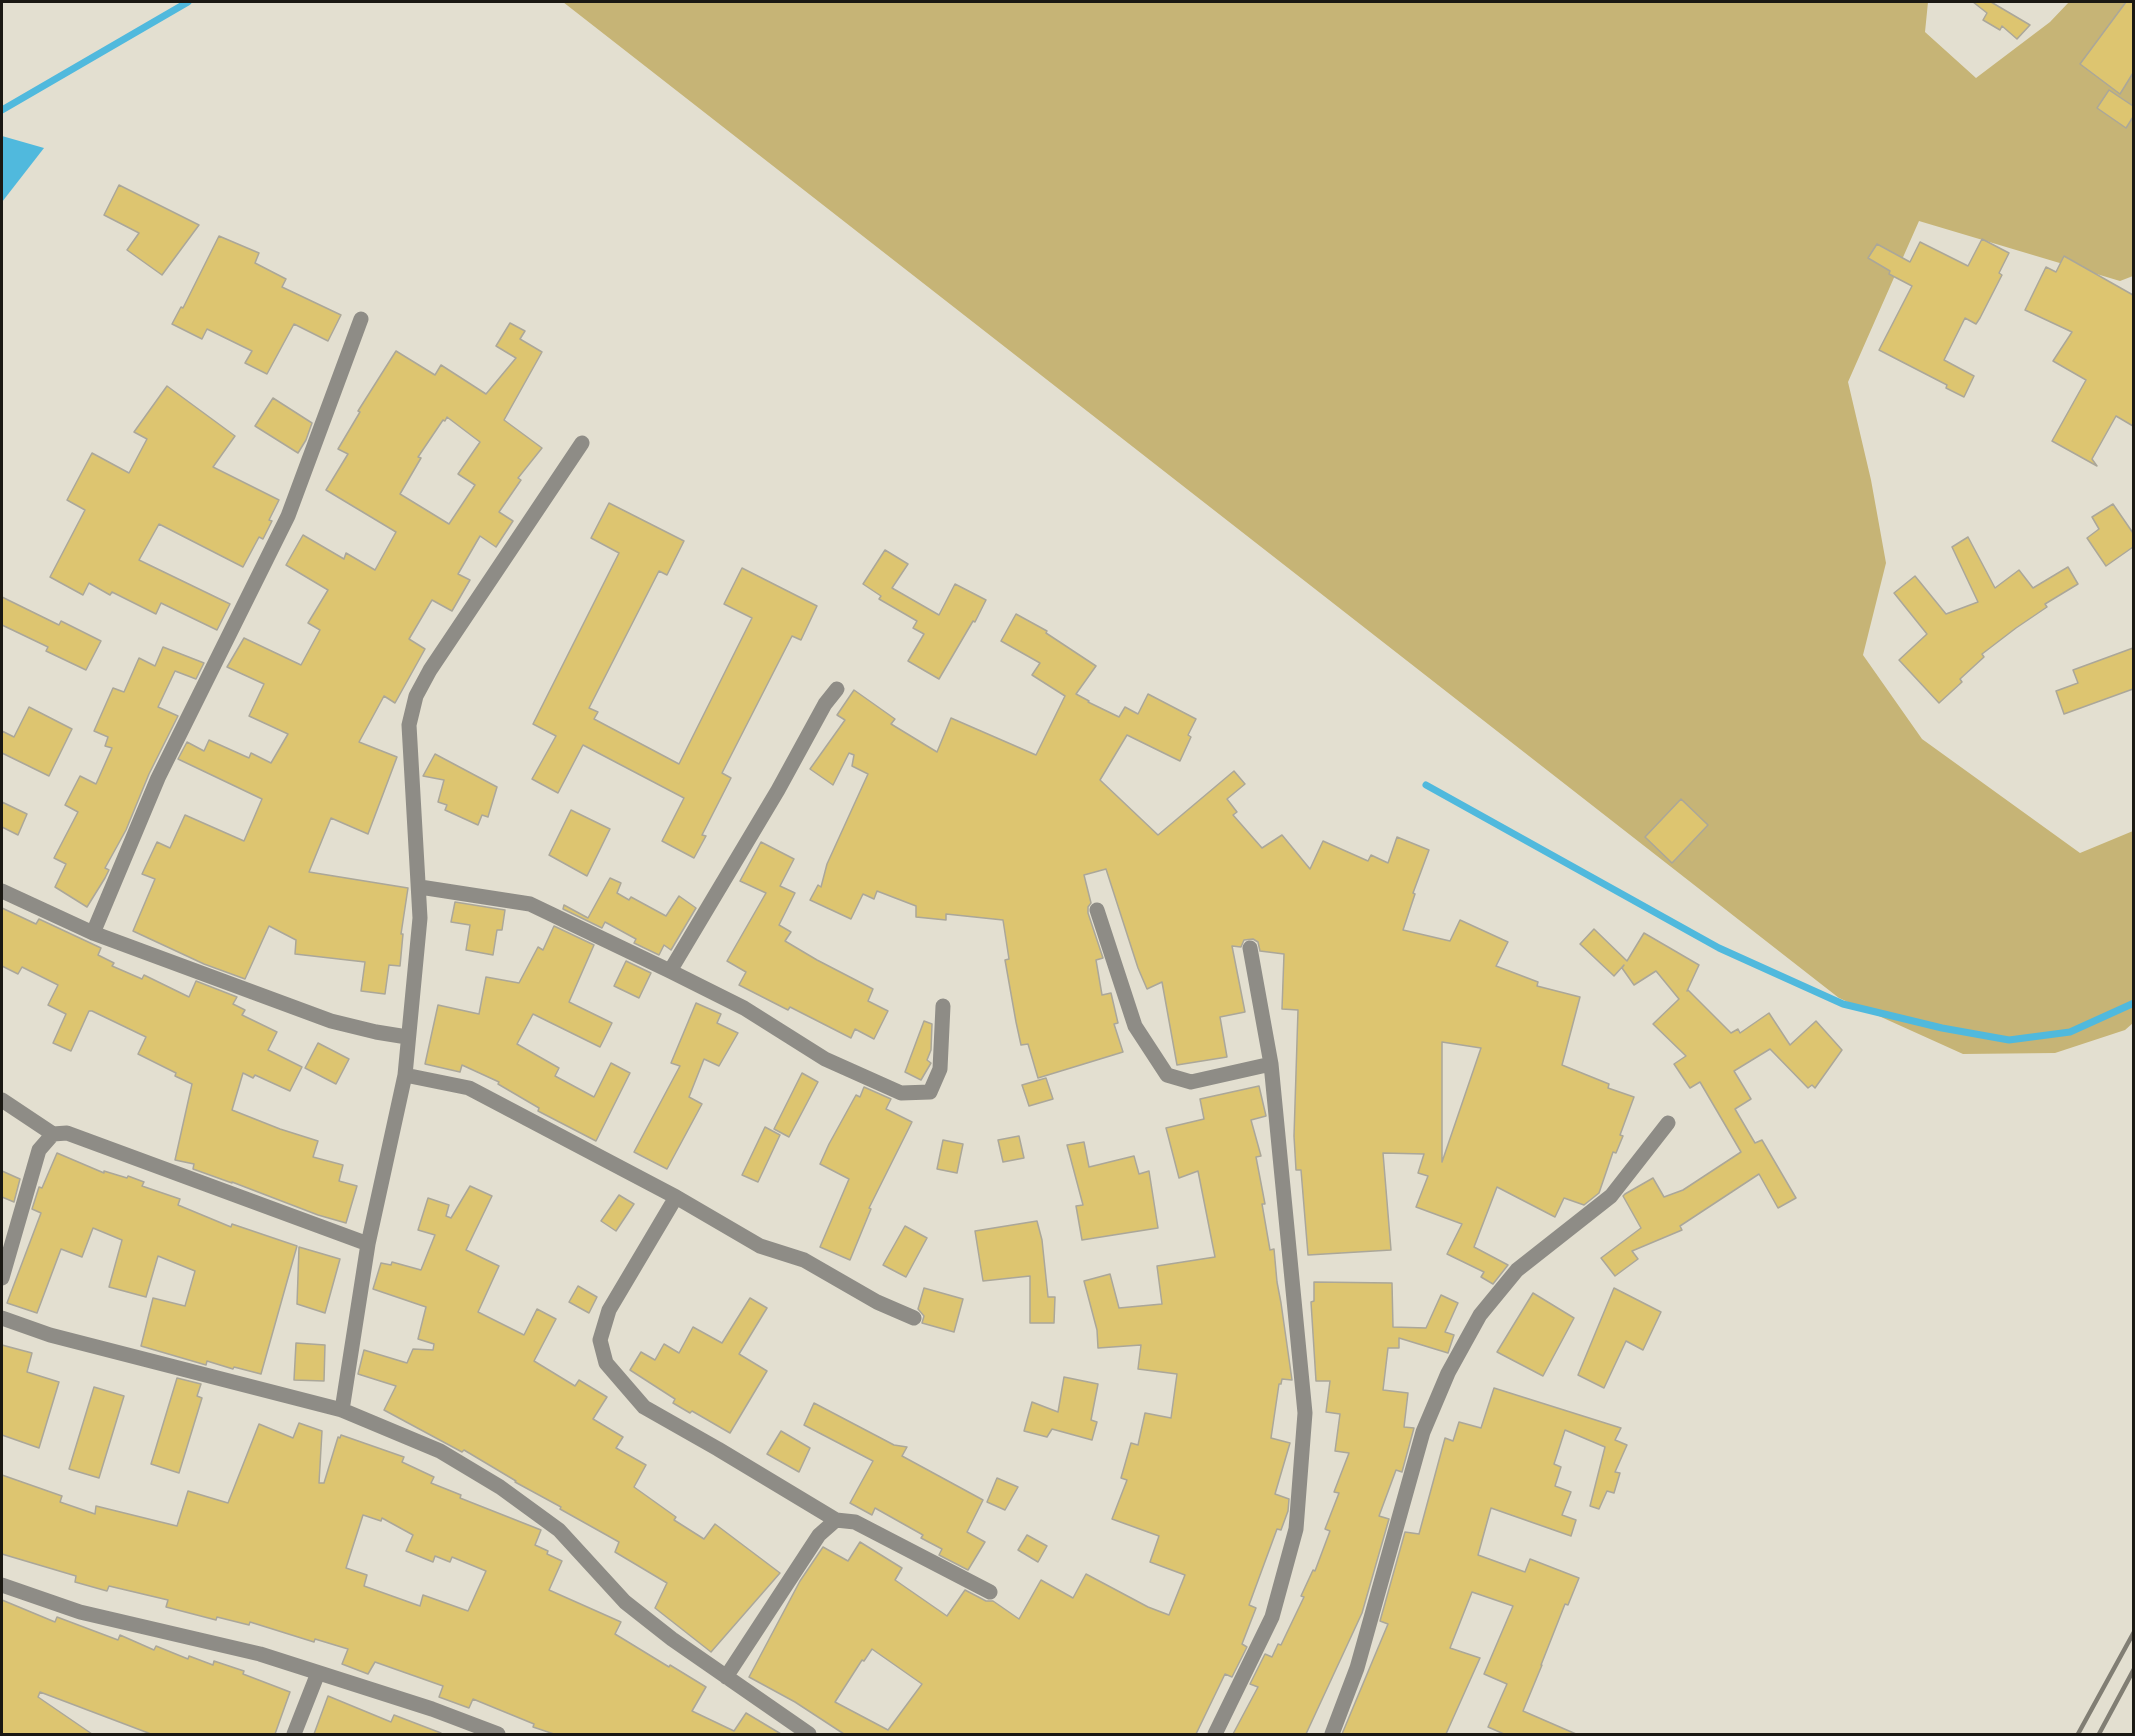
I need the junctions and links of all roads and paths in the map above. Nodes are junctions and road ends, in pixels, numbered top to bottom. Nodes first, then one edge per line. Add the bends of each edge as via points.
1 (360, 319) dead end
2 (582, 443) dead end
3 (837, 689) dead end
4 (420, 887) junction
5 (2, 891) edge
6 (1097, 910) dead end
7 (93, 933) junction
8 (1250, 948) dead end
9 (670, 971) junction
10 (944, 1006) dead end
11 (407, 1037) junction
12 (1271, 1064) junction
13 (405, 1076) junction
14 (2, 1100) edge
15 (1668, 1123) dead end
16 (53, 1134) junction
17 (676, 1197) junction
18 (368, 1244) junction
19 (2, 1278) edge
20 (2, 1318) edge
21 (914, 1318) dead end
22 (342, 1410) junction
23 (836, 1520) junction
24 (2, 1585) edge
25 (990, 1592) dead end
26 (318, 1673) junction
27 (726, 1677) junction
28 (294, 1734) edge
29 (498, 1734) edge
30 (809, 1734) edge
31 (1215, 1734) edge
32 (1332, 1734) edge

1 - 7 street via 288,516 158,778
2 - 4 street via 416,696 409,725
3 - 9 street
4 - 9 street via 530,904
4 - 11 street
5 - 7 street
6 - 12 street via 1135,1026 1167,1075 1191,1082
7 - 11 street via 331,1021
8 - 12 street
9 - 10 street via 744,1008 825,1059 901,1093 930,1092 940,1069
11 - 13 street
12 - 31 street via 1305,1413 1296,1529 1272,1617
13 - 17 street via 469,1088
13 - 18 street
14 - 16 street
15 - 32 street via 1611,1196 1517,1270 1480,1315 1423,1432 1357,1668
16 - 18 street via 67,1133
16 - 19 street via 39,1150
17 - 21 street via 760,1246 804,1260 877,1302
17 - 23 street via 609,1310 600,1340 606,1363 644,1407
18 - 22 street
20 - 22 street via 51,1335
22 - 27 street via 440,1451 500,1487 559,1530 625,1602
23 - 25 street via 855,1522
23 - 27 street via 819,1535
24 - 26 street via 80,1612 260,1654
26 - 28 street
26 - 29 street
27 - 30 street

